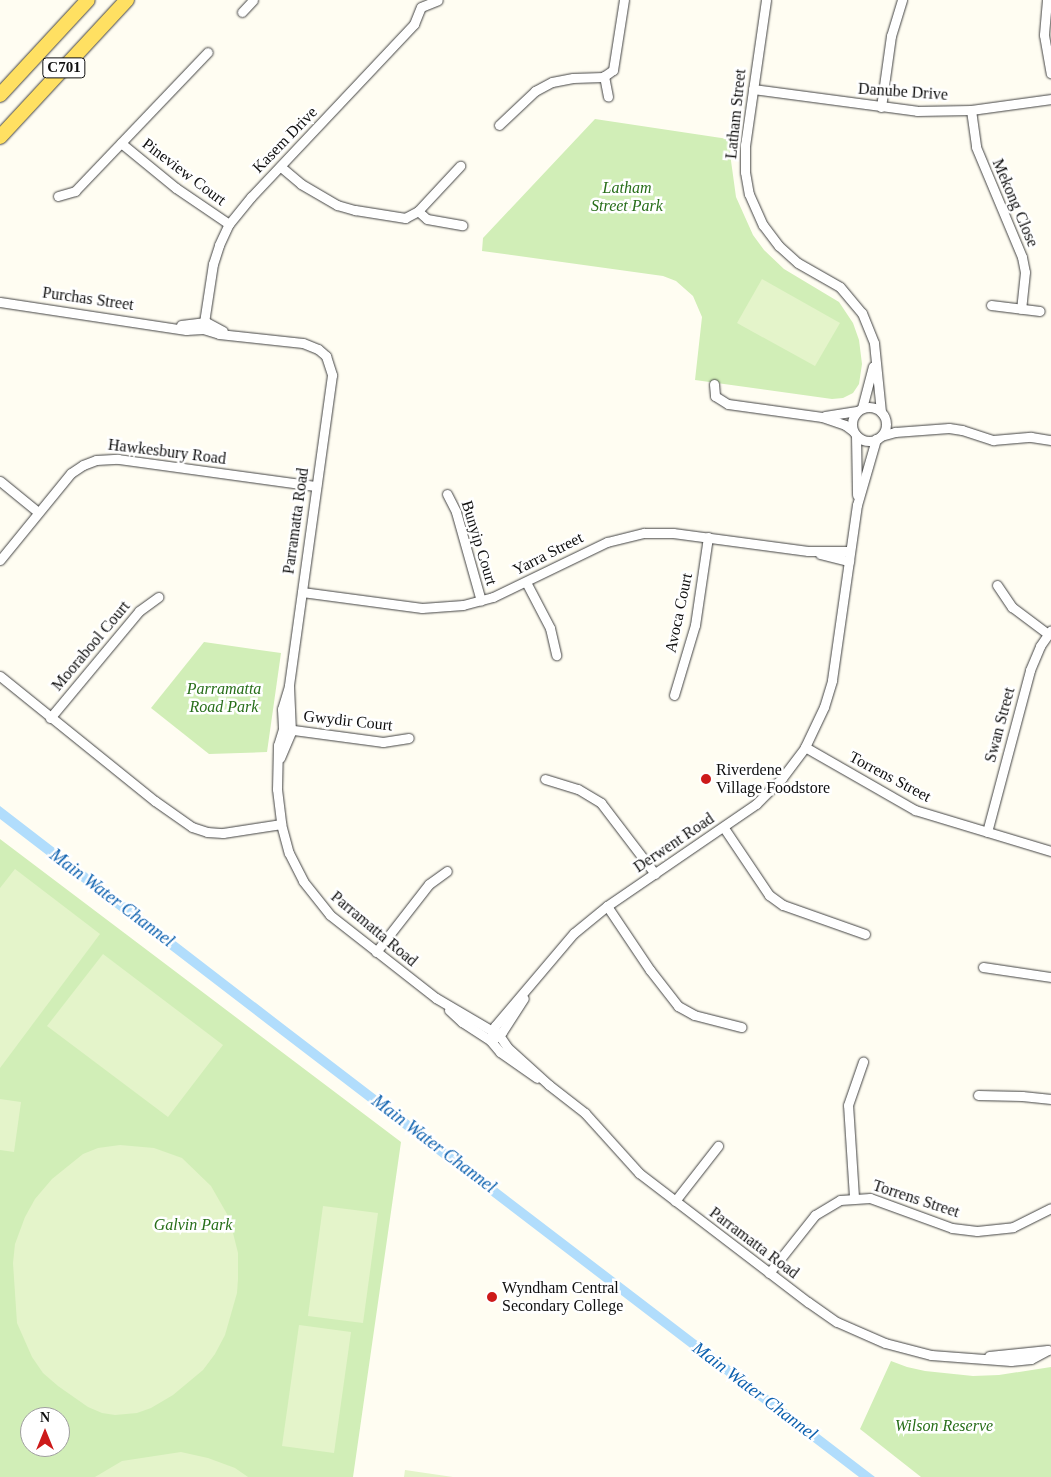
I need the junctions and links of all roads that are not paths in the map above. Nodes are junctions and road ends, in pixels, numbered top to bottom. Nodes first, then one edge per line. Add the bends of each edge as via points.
1 (88, 0) edge
2 (127, 0) edge
3 (253, 0) edge
4 (413, 0) edge
5 (438, 0) edge
6 (624, 0) edge
7 (766, 0) edge
8 (902, 0) edge
9 (1046, 0) edge
10 (421, 8) junction
11 (242, 12) dead end
12 (208, 52) dead end
13 (1051, 73) edge
14 (604, 76) junction
15 (753, 89) junction
16 (0, 95) edge
17 (608, 97) dead end
18 (1051, 99) edge
19 (881, 107) junction
20 (971, 110) junction
21 (499, 125) dead end
22 (0, 136) edge
23 (121, 143) junction
24 (460, 166) dead end
25 (281, 167) junction
26 (58, 196) dead end
27 (418, 211) junction
28 (229, 224) junction
29 (462, 225) dead end
30 (0, 302) edge
31 (991, 305) dead end
32 (1021, 309) junction
33 (1040, 311) dead end
34 (204, 325) junction
35 (875, 359) junction
36 (714, 384) dead end
37 (860, 410) junction
38 (883, 414) junction
39 (822, 417) junction
40 (908, 431) junction
41 (854, 433) junction
42 (878, 438) junction
43 (1051, 440) edge
44 (0, 482) edge
45 (316, 486) junction
46 (447, 494) dead end
47 (857, 505) junction
48 (38, 512) junction
49 (708, 537) junction
50 (808, 550) junction
51 (850, 551) junction
52 (0, 560) edge
53 (849, 561) junction
54 (526, 582) junction
55 (997, 585) dead end
56 (302, 592) junction
57 (158, 597) dead end
58 (481, 601) junction
59 (1049, 632) edge
60 (556, 655) dead end
61 (0, 676) edge
62 (674, 695) dead end
63 (50, 718) junction
64 (287, 729) junction
65 (409, 738) dead end
66 (805, 746) junction
67 (545, 779) dead end
68 (281, 824) junction
69 (724, 828) junction
70 (986, 832) junction
71 (1051, 851) edge
72 (448, 871) dead end
73 (655, 874) junction
74 (607, 906) junction
75 (865, 934) dead end
76 (376, 952) junction
77 (983, 967) dead end
78 (1051, 977) edge
79 (741, 1027) dead end
80 (494, 1035) junction
81 (863, 1062) dead end
82 (978, 1095) dead end
83 (1051, 1099) edge
84 (718, 1146) dead end
85 (854, 1197) junction
86 (675, 1201) junction
87 (1051, 1208) edge
88 (769, 1273) junction
89 (1049, 1349) edge

1 - 16 main road, C701
2 - 22 main road, C701
3 - 11 street
4 - 10 street
5 - 10 street
6 - 14 street via 616,64
7 - 15 street, Latham Street
8 - 19 street via 891,36
9 - 13 street via 1044,35
10 - 25 street, Kasem Drive via 414,24
12 - 23 street, Pineview Court
14 - 17 street
14 - 21 street via 552,82 535,91
15 - 19 street, Danube Drive
15 - 35 street, Latham Street via 745,164 749,194 757,215 771,238 787,254 840,286 852,298 869,327
18 - 20 street, Danube Drive
19 - 20 street, Danube Drive via 917,111
20 - 32 street, Mekong Close via 976,147 1022,257
23 - 26 street, Pineview Court via 75,191
23 - 28 street, Pineview Court via 176,188
24 - 27 street
25 - 27 street via 318,196 346,208 405,218
25 - 28 street, Kasem Drive
27 - 29 street via 427,219
28 - 34 street, Kasem Drive via 214,264
30 - 34 street, Purchas Street via 171,326
31 - 32 street
32 - 33 street
34 - 45 street, Parramatta Road via 237,335 309,345 322,352 329,361 332,375
35 - 37 street, Latham Street
35 - 38 street, Latham Street
36 - 39 street via 715,396 728,404
37 - 38 street via 872,407
37 - 39 street
37 - 41 street via 852,420
38 - 40 street
38 - 42 street via 886,427
39 - 41 street via 845,425
40 - 42 street
40 - 43 street via 948,428 993,440 1031,437
41 - 42 street via 865,441
41 - 47 street, Derwent Road
42 - 47 street, Derwent Road
44 - 48 street
45 - 48 street, Hawkesbury Road via 102,459 89,462 71,473
45 - 56 street, Parramatta Road
46 - 58 street, Bunyip Court via 456,512
47 - 51 street, Derwent Road
48 - 52 street, Hawkesbury Road
49 - 50 street, Yarra Street
49 - 54 street, Yarra Street via 659,532 618,538
49 - 62 street, Avoca Court via 695,625
50 - 51 street, Yarra Street
50 - 53 street, Yarra Street
51 - 53 street, Derwent Road
53 - 66 street, Derwent Road via 832,680 824,707
54 - 58 street, Yarra Street
54 - 60 street via 550,628
55 - 59 street via 1012,606
56 - 58 street, Yarra Street via 422,608
56 - 64 street, Parramatta Road via 289,686
57 - 63 street, Moorabool Court via 139,611
59 - 70 street, Swan Street via 1030,670
61 - 63 street
63 - 68 street via 192,827 223,833
64 - 65 street, Gwydir Court via 383,742
64 - 68 street, Parramatta Road via 279,761 277,789
66 - 69 street, Derwent Road via 769,791
66 - 70 street, Torrens Street via 906,806
67 - 73 street via 578,789 601,803
68 - 76 street, Parramatta Road via 296,868 311,893 330,915
69 - 73 street, Derwent Road
69 - 75 street via 769,895 783,905
70 - 71 street, Torrens Street
72 - 76 street via 428,884
73 - 74 street, Derwent Road
74 - 79 street via 654,977 678,1006 694,1015
74 - 80 street, Derwent Road via 574,933 530,987 519,1008
76 - 80 street, Parramatta Road via 462,1022
77 - 78 street
80 - 86 street, Parramatta Road via 500,1052 585,1113 639,1173
81 - 85 street via 848,1105
82 - 83 street
84 - 86 street
85 - 87 street, Torrens Street via 878,1200 952,1228 977,1231 1013,1227
85 - 88 street, Torrens Street via 831,1203 815,1215
86 - 88 street, Parramatta Road
88 - 89 street, Parramatta Road via 818,1310 868,1337 931,1355 1011,1362 1026,1360

